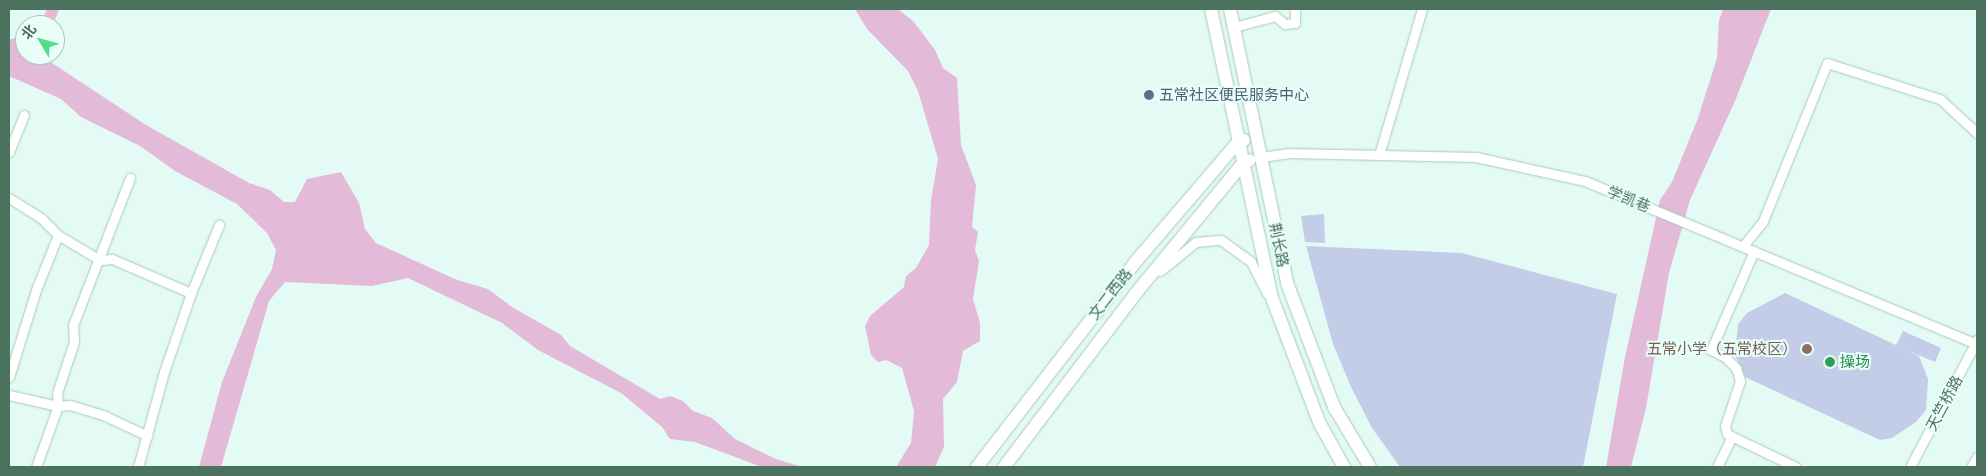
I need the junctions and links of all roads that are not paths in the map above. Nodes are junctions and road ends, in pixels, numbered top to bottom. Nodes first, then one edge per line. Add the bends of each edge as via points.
1 (1211, 9) edge
2 (1230, 9) edge
3 (1295, 9) edge
4 (1422, 9) edge
5 (1234, 27) junction
6 (24, 115) dead end
7 (1977, 133) edge
8 (1257, 137) junction
9 (1239, 141) junction
10 (9, 152) edge
11 (1379, 155) junction
12 (1261, 157) junction
13 (1244, 162) junction
14 (130, 178) dead end
15 (10, 201) edge
16 (219, 225) dead end
17 (58, 235) junction
18 (1744, 246) junction
19 (1754, 251) junction
20 (100, 260) junction
21 (191, 293) junction
22 (1136, 293) junction
23 (1275, 308) junction
24 (1977, 342) edge
25 (9, 377) edge
26 (9, 395) edge
27 (58, 406) junction
28 (148, 436) junction
29 (1732, 436) junction
30 (1977, 457) edge
31 (36, 467) edge
32 (138, 467) edge
33 (978, 467) edge
34 (1004, 467) edge
35 (1344, 467) edge
36 (1370, 467) edge
37 (1717, 467) edge
38 (1796, 467) edge
39 (1910, 467) edge
40 (1971, 467) edge

1 - 9 main road, 荆长路
2 - 5 main road, 荆长路
3 - 5 street via 1296,23 1285,24 1276,16
4 - 11 street
5 - 8 main road, 荆长路
6 - 10 street
7 - 18 street via 1940,99 1827,63 1763,221
8 - 9 main road
8 - 12 main road, 荆长路
9 - 13 main road, 荆长路
9 - 33 main road, 文二西路 via 1137,260
11 - 12 street, 学凯巷 via 1288,153
11 - 18 street, 学凯巷 via 1476,157 1585,181
12 - 13 main road
12 - 36 main road, 荆长路 via 1287,283 1299,321 1334,407
13 - 22 main road, 文二西路
13 - 23 main road, 荆长路
14 - 20 street
15 - 17 street via 41,218
16 - 21 street
17 - 20 street
17 - 25 street via 36,290
18 - 19 street, 学凯巷
19 - 24 street, 学凯巷
19 - 29 street via 1711,350 1736,368 1740,381 1725,426 1727,434
20 - 21 street via 112,258
20 - 27 street via 73,325 74,342 57,393
21 - 28 street via 164,372
22 - 23 street via 1196,242 1221,240 1236,247 1251,262
22 - 34 main road, 文二西路
23 - 35 main road, 荆长路 via 1319,422
24 - 39 street, 天竺桥路
26 - 27 street
27 - 28 street via 70,405 105,416
27 - 31 street
28 - 32 street
29 - 37 street
29 - 38 street
30 - 40 street

